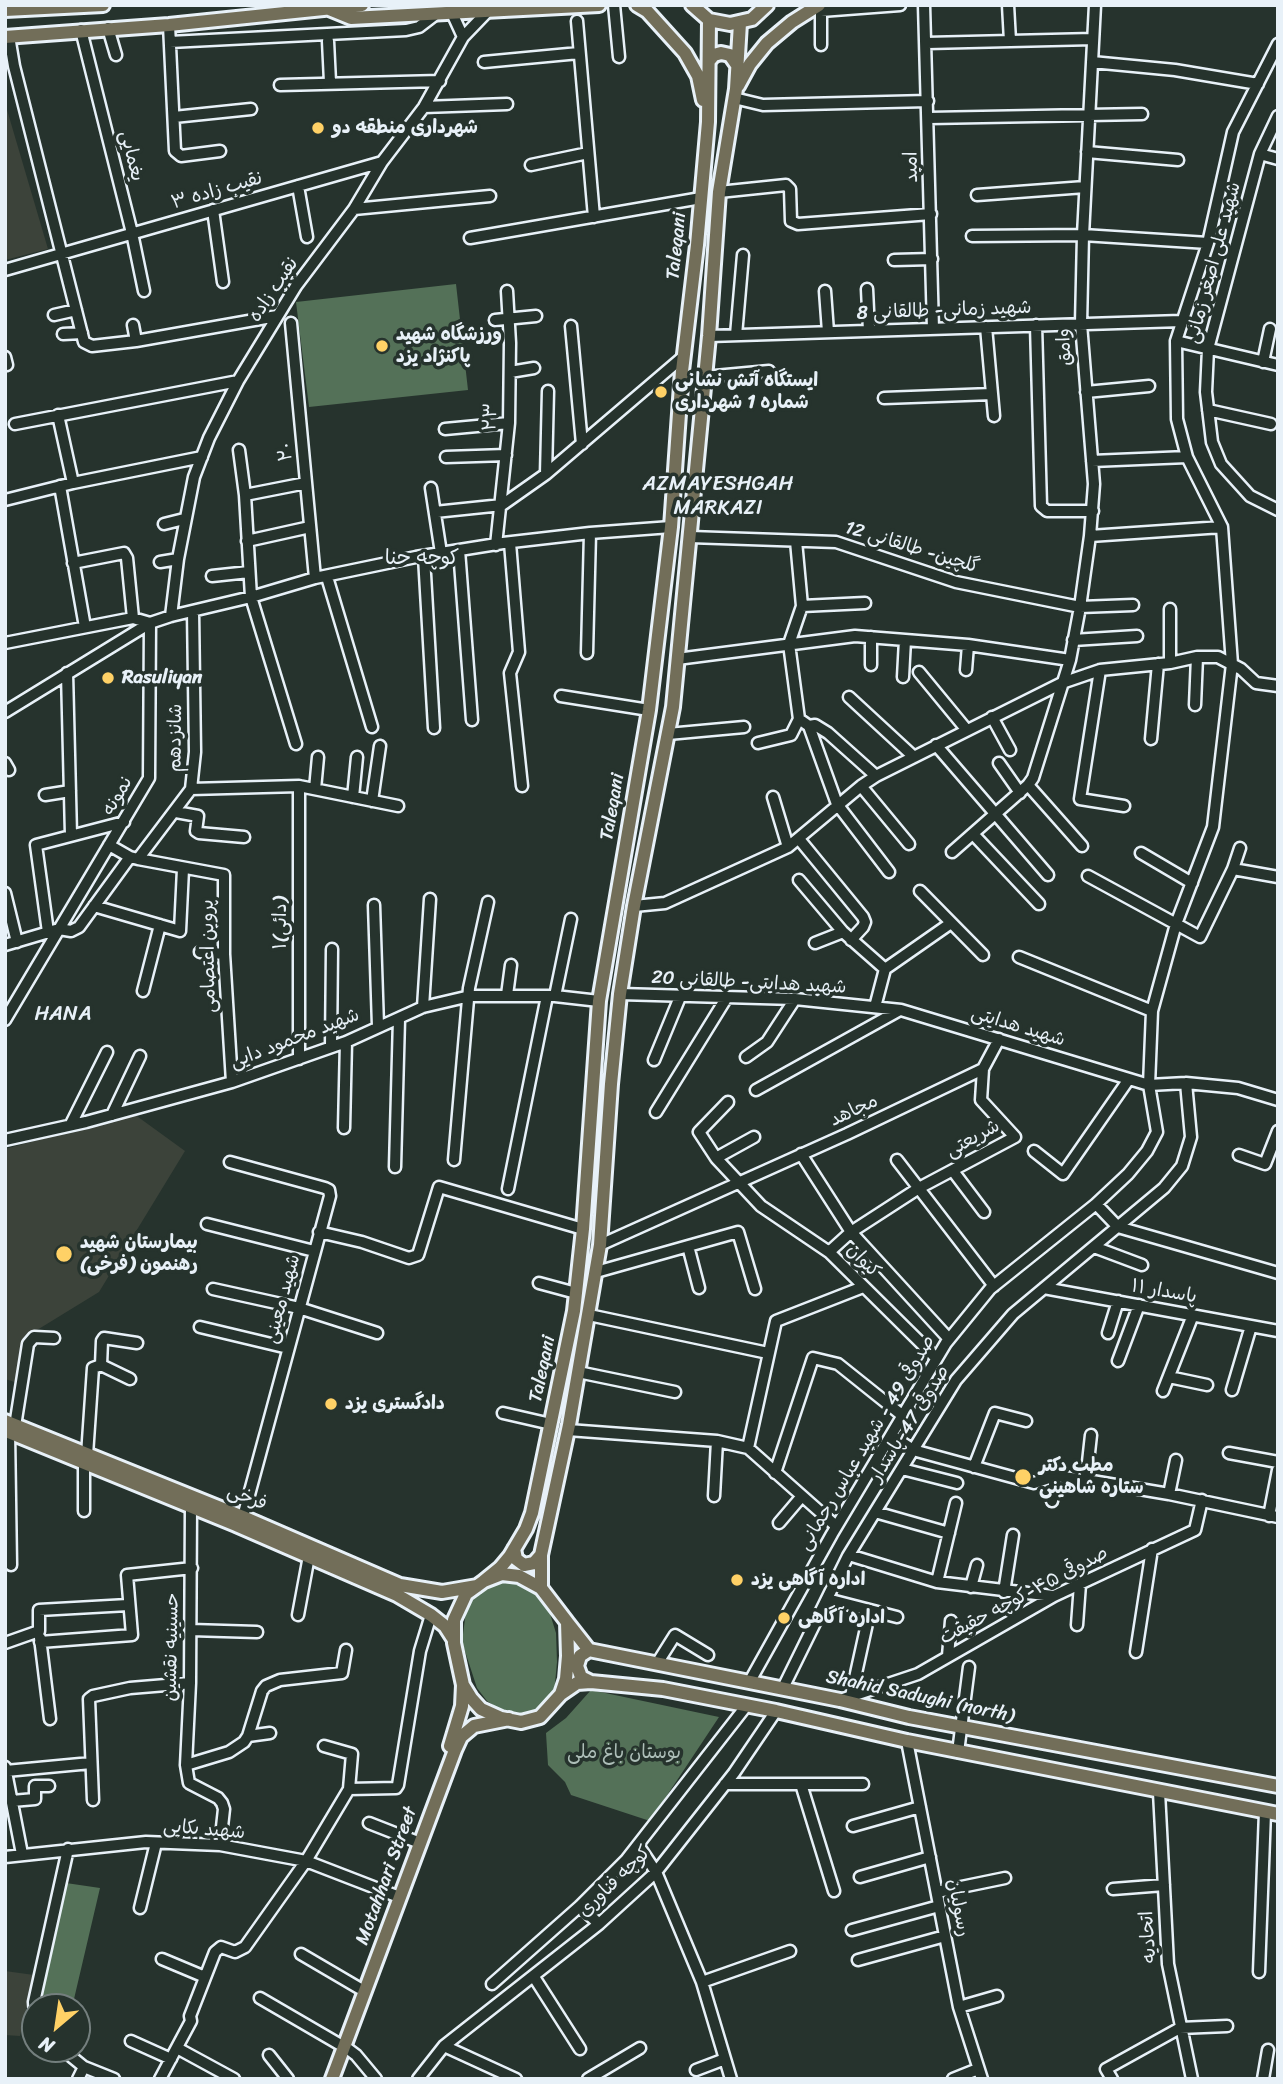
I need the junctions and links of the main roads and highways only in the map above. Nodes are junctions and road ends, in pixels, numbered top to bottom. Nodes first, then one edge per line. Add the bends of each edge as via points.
1 (103, 5) edge
2 (362, 5) edge
3 (599, 5) edge
4 (637, 5) edge
5 (692, 5) edge
6 (767, 5) edge
7 (819, 5) edge
8 (25, 7) edge
9 (326, 8) junction
10 (5, 10) edge
11 (709, 20) junction
12 (740, 23) junction
13 (7, 36) edge
14 (709, 61) junction
15 (737, 65) junction
16 (735, 94) junction
17 (708, 122) junction
18 (9, 1427) edge
19 (85, 1459) junction
20 (514, 1549) junction
21 (541, 1555) junction
22 (480, 1583) junction
23 (541, 1588) junction
24 (567, 1622) junction
25 (454, 1640) junction
26 (589, 1650) junction
27 (591, 1682) junction
28 (463, 1685) junction
29 (561, 1694) junction
30 (509, 1720) junction
31 (1278, 1786) edge
32 (1272, 1813) edge
33 (342, 2045) junction
34 (325, 2079) edge
35 (332, 2079) edge

1 - 8 main road
2 - 9 main road
3 - 9 main road via 351,18
4 - 17 main road via 685,53 698,75
5 - 11 main road
6 - 12 main road
7 - 16 main road via 767,43
8 - 10 main road
9 - 13 main road
11 - 12 main road
11 - 14 main road, Taleqani
12 - 15 main road, Taleqani
14 - 15 main road via 721,53 730,55
14 - 17 main road, Taleqani
15 - 16 main road, Taleqani
16 - 21 main road, Taleqani via 719,192 709,336 668,734 620,994 596,1272
17 - 20 main road, Taleqani via 671,527 649,710 599,1001 576,1293 532,1513
18 - 19 main road, فرخی
19 - 22 main road, فرخی via 243,1517 400,1585 442,1592
19 - 25 main road, فرخی via 397,1595 445,1626
20 - 21 main road via 516,1559 524,1565
20 - 22 main road, Taleqani via 500,1568
21 - 23 main road, Taleqani
22 - 23 main road via 502,1574 519,1576
22 - 25 main road via 458,1608
23 - 24 main road
24 - 26 main road
24 - 29 main road via 568,1656
25 - 28 main road
26 - 27 main road via 580,1656 577,1667 581,1677
26 - 31 main road, Shahid Sadughi (north) via 846,1698 909,1717
27 - 29 main road via 576,1683
27 - 32 main road via 663,1689 747,1705 958,1752
28 - 30 main road via 481,1709
28 - 33 main road, Motahhari Street via 456,1730
29 - 30 main road via 540,1717
30 - 33 main road, Motahhari Street via 474,1726 461,1737
33 - 34 main road, Motahhari Street
33 - 35 main road, Motahhari Street

